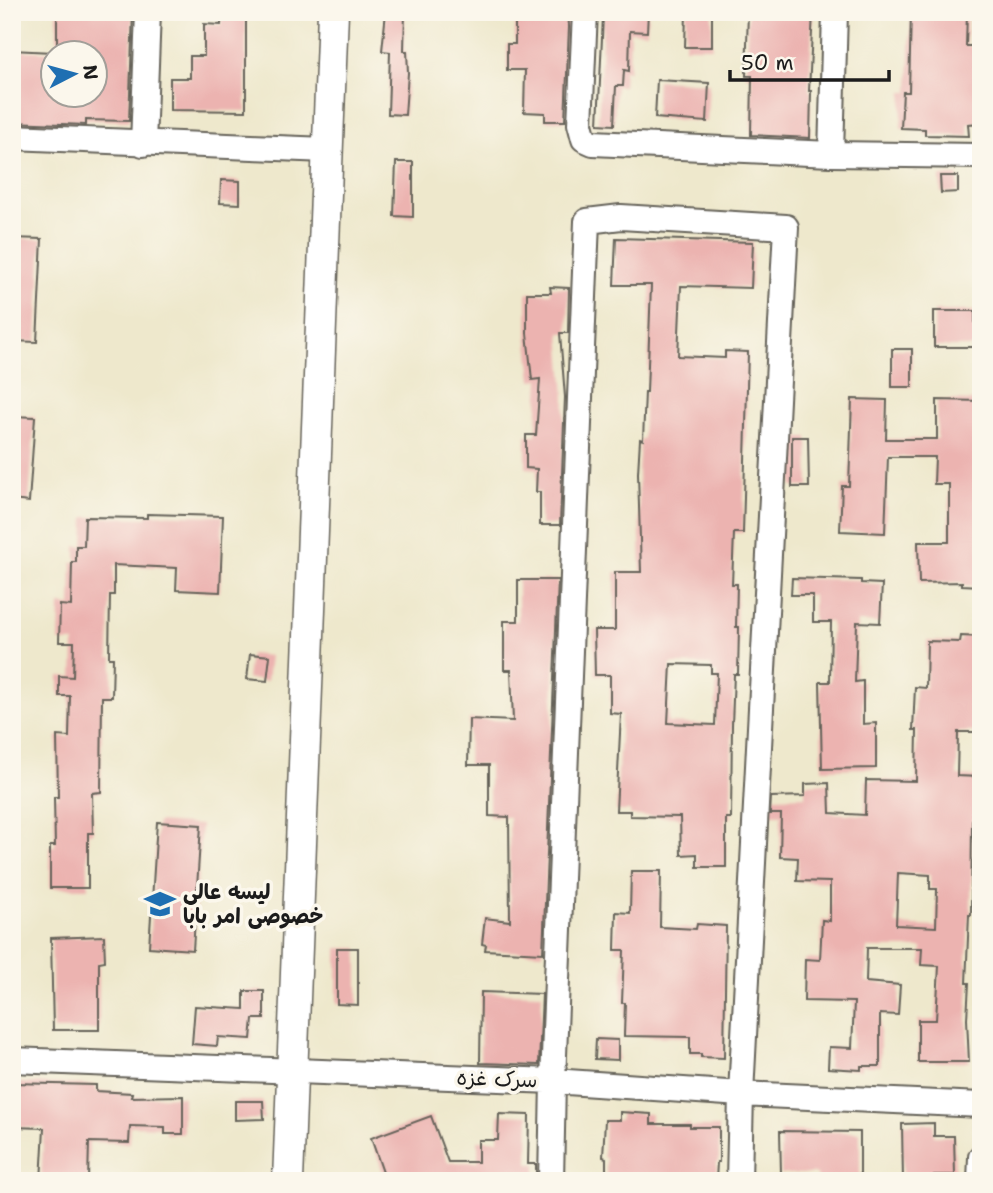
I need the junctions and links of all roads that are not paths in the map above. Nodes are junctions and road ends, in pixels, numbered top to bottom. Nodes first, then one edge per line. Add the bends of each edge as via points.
1 (148, 12) edge
2 (333, 12) edge
3 (585, 12) edge
4 (835, 12) edge
5 (12, 137) edge
6 (143, 144) junction
7 (327, 150) junction
8 (831, 154) junction
9 (981, 156) edge
10 (12, 1060) edge
11 (292, 1072) junction
12 (553, 1081) junction
13 (741, 1094) junction
14 (981, 1105) edge
15 (981, 1157) edge
16 (288, 1181) edge
17 (551, 1181) edge
18 (739, 1181) edge
19 (980, 1181) edge

1 - 6 street
2 - 7 street
3 - 8 street via 580,124 584,139
4 - 8 street
5 - 6 street
6 - 7 street
7 - 11 street
8 - 9 street
10 - 11 street, سرک غزه
11 - 12 street, سرک غزه
11 - 16 street
12 - 13 street, سرک غزه
12 - 13 street via 587,221 621,217 786,227
12 - 17 street
13 - 14 street, سرک غزه
13 - 18 street
15 - 19 street

